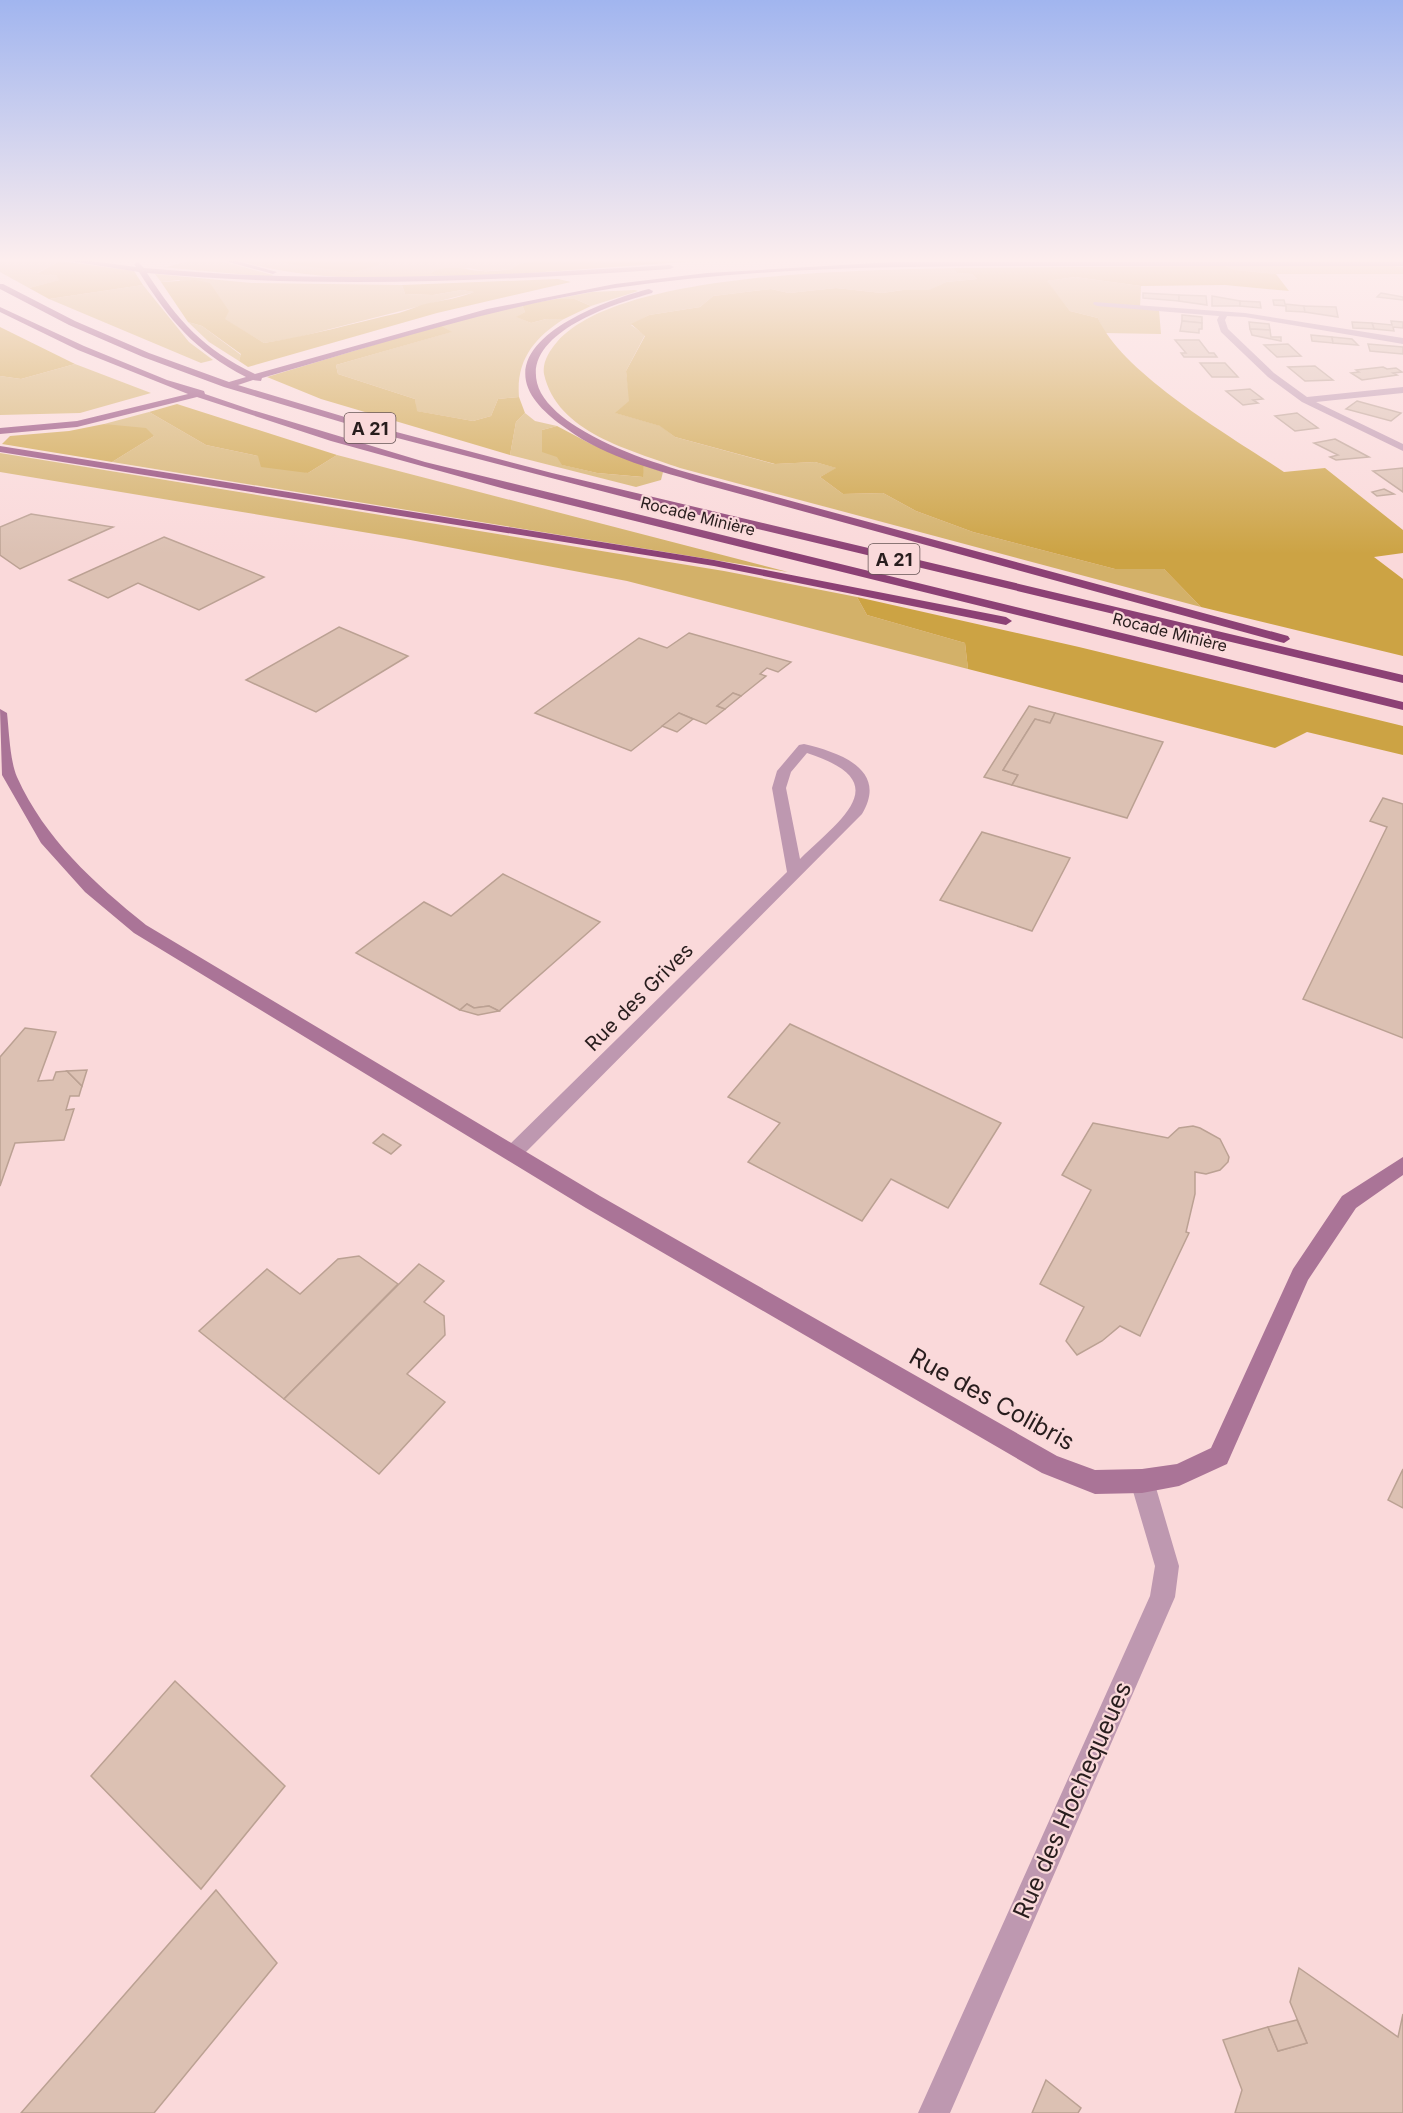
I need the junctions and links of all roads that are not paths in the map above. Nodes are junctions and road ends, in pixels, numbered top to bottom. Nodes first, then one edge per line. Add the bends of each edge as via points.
1 (102, 357) edge
2 (154, 357) edge
3 (217, 357) edge
4 (301, 357) edge
5 (326, 357) edge
6 (535, 357) edge
7 (1252, 357) edge
8 (272, 386) dead end
9 (281, 390) dead end
10 (1403, 390) edge
11 (1305, 400) junction
12 (297, 406) junction
13 (128, 410) junction
14 (8, 420) dead end
15 (0, 431) edge
16 (1403, 448) edge
17 (0, 449) edge
18 (1120, 637) junction
19 (1346, 666) junction
20 (1403, 679) edge
21 (1403, 706) edge
22 (0, 713) edge
23 (794, 872) junction
24 (513, 1153) junction
25 (1403, 1165) edge
26 (1142, 1481) junction
27 (934, 2113) edge

1 - 18 highway, Rocade Minière / A 21 via 342,440 579,504
2 - 12 highway, Rocade Minière / A 21
3 - 8 highway
4 - 13 highway
5 - 13 highway
6 - 19 highway via 531,378 537,395 550,412 598,442 647,462 1306,645
7 - 11 street
9 - 12 highway via 300,400
10 - 11 street
11 - 16 street
12 - 19 highway, Rocade Minière / A 21 via 552,476
13 - 14 highway
13 - 15 highway via 67,427
17 - 18 highway via 714,563 1060,633
18 - 21 highway, Rocade Minière / A 21
19 - 20 highway, Rocade Minière / A 21
22 - 24 street, Rue des Colibris via 9,775 50,843 91,888 140,929
23 - 23 street, Rue des Grives via 857,811 864,798 851,765 804,748 784,771 779,788
23 - 24 street, Rue des Grives
24 - 26 street, Rue des Colibris via 1050,1465 1095,1482
25 - 26 street, Rue des Colibris via 1349,1202 1300,1275 1219,1456 1179,1475
26 - 27 street, Rue des Hochequeues via 1167,1566 1162,1597

